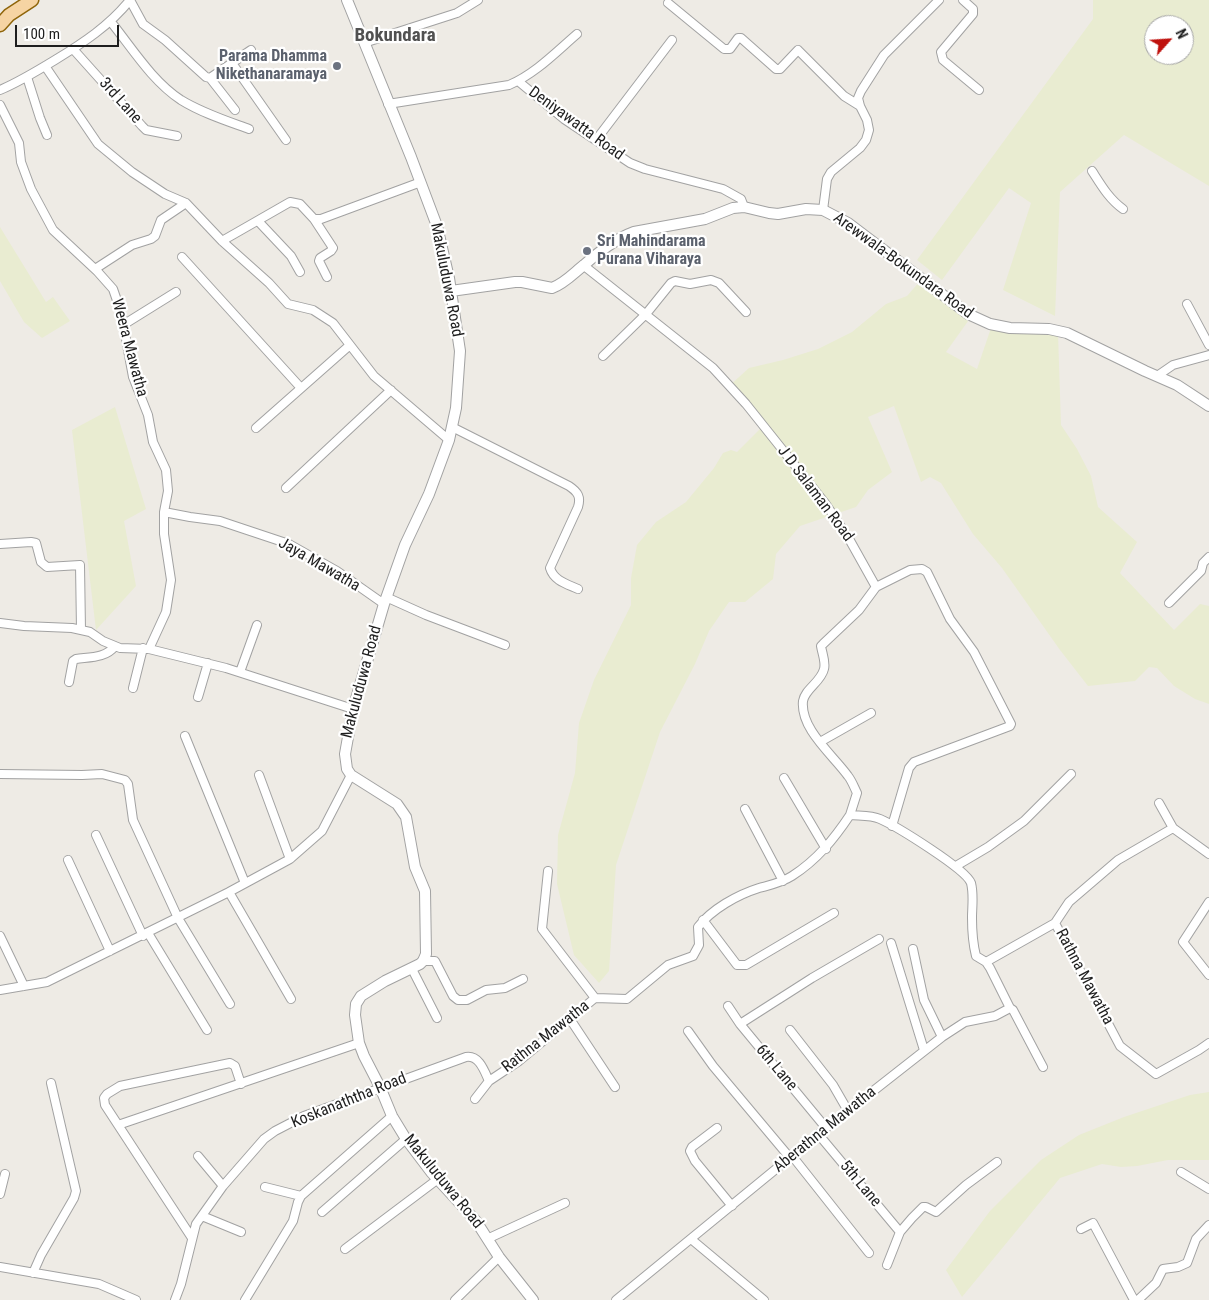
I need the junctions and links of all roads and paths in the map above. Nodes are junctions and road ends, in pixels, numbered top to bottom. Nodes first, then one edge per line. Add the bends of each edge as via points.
1 (19, 0) edge
2 (32, 0) edge
3 (130, 0) edge
4 (347, 0) edge
5 (478, 0) edge
6 (939, 0) edge
7 (963, 0) edge
8 (668, 3) dead end
9 (0, 15) edge
10 (111, 22) junction
11 (0, 25) edge
12 (577, 34) dead end
13 (672, 40) dead end
14 (364, 44) junction
15 (73, 49) junction
16 (251, 50) dead end
17 (232, 63) junction
18 (45, 66) junction
19 (27, 77) junction
20 (210, 78) junction
21 (518, 81) junction
22 (0, 90) edge
23 (979, 90) dead end
24 (388, 104) junction
25 (0, 105) edge
26 (860, 106) junction
27 (235, 110) dead end
28 (249, 129) dead end
29 (48, 134) dead end
30 (177, 136) dead end
31 (286, 140) dead end
32 (596, 140) junction
33 (1092, 171) dead end
34 (421, 182) junction
35 (186, 204) junction
36 (744, 207) junction
37 (1123, 209) dead end
38 (823, 210) junction
39 (314, 219) junction
40 (258, 221) junction
41 (222, 241) junction
42 (182, 257) dead end
43 (583, 265) junction
44 (95, 269) junction
45 (300, 272) dead end
46 (326, 277) dead end
47 (451, 291) junction
48 (176, 292) dead end
49 (1187, 304) dead end
50 (746, 312) dead end
51 (646, 314) junction
52 (122, 324) junction
53 (350, 345) junction
54 (1209, 345) edge
55 (1209, 355) edge
56 (603, 356) dead end
57 (1157, 376) junction
58 (301, 388) junction
59 (391, 390) junction
60 (1209, 406) edge
61 (452, 427) junction
62 (256, 428) dead end
63 (448, 440) junction
64 (286, 488) dead end
65 (164, 512) junction
66 (0, 544) edge
67 (1209, 557) edge
68 (876, 587) junction
69 (578, 589) dead end
70 (385, 601) junction
71 (1169, 602) dead end
72 (0, 623) edge
73 (257, 625) dead end
74 (81, 630) junction
75 (505, 645) dead end
76 (115, 646) junction
77 (146, 648) junction
78 (208, 663) junction
79 (240, 672) junction
80 (69, 682) dead end
81 (133, 688) dead end
82 (198, 697) dead end
83 (353, 709) junction
84 (870, 713) dead end
85 (185, 736) dead end
86 (820, 742) junction
87 (0, 774) edge
88 (1071, 774) dead end
89 (259, 775) dead end
90 (351, 775) junction
91 (784, 778) dead end
92 (1158, 803) dead end
93 (746, 809) dead end
94 (850, 815) junction
95 (892, 826) junction
96 (1173, 828) junction
97 (96, 835) dead end
98 (826, 849) junction
99 (1209, 854) edge
100 (290, 859) junction
101 (68, 860) dead end
102 (956, 866) junction
103 (548, 871) dead end
104 (782, 881) junction
105 (245, 883) junction
106 (229, 892) junction
107 (1209, 902) edge
108 (834, 913) dead end
109 (178, 918) junction
110 (703, 920) junction
111 (1055, 923) junction
112 (145, 934) junction
113 (0, 936) edge
114 (879, 939) dead end
115 (891, 943) dead end
116 (913, 949) dead end
117 (110, 951) junction
118 (423, 962) junction
119 (988, 965) junction
120 (412, 969) junction
121 (1209, 975) edge
122 (523, 979) dead end
123 (24, 986) junction
124 (0, 990) edge
125 (595, 998) junction
126 (290, 999) dead end
127 (230, 1004) dead end
128 (728, 1006) dead end
129 (1010, 1008) junction
130 (437, 1018) dead end
131 (570, 1019) junction
132 (740, 1024) junction
133 (207, 1030) dead end
134 (790, 1030) dead end
135 (688, 1031) dead end
136 (942, 1037) junction
137 (359, 1043) junction
138 (1209, 1043) edge
139 (924, 1050) junction
140 (1043, 1067) dead end
141 (489, 1081) junction
142 (51, 1083) dead end
143 (241, 1084) junction
144 (380, 1087) junction
145 (615, 1087) dead end
146 (475, 1099) dead end
147 (848, 1111) junction
148 (392, 1116) junction
149 (118, 1126) junction
150 (717, 1128) dead end
151 (826, 1128) junction
152 (819, 1135) junction
153 (406, 1139) junction
154 (198, 1156) dead end
155 (792, 1158) junction
156 (997, 1162) dead end
157 (1181, 1172) dead end
158 (5, 1174) dead end
159 (438, 1179) junction
160 (223, 1186) junction
161 (265, 1188) dead end
162 (1209, 1189) edge
163 (0, 1194) edge
164 (301, 1196) junction
165 (565, 1203) dead end
166 (732, 1206) junction
167 (322, 1212) dead end
168 (202, 1216) junction
169 (1209, 1225) edge
170 (1080, 1229) dead end
171 (240, 1232) dead end
172 (900, 1232) junction
173 (192, 1238) junction
174 (487, 1239) junction
175 (691, 1240) junction
176 (345, 1249) dead end
177 (869, 1253) dead end
178 (499, 1256) junction
179 (887, 1265) dead end
180 (0, 1267) edge
181 (33, 1273) junction
182 (136, 1300) edge
183 (175, 1300) edge
184 (246, 1300) edge
185 (455, 1300) edge
186 (533, 1300) edge
187 (616, 1300) edge
188 (764, 1300) edge
189 (1136, 1300) edge

1 - 9 main road
2 - 11 main road
3 - 10 street
3 - 20 street via 143,24
4 - 14 street, Makuluduwa Road
5 - 14 street via 457,12
6 - 26 street via 884,55 861,91 858,98
7 - 23 street via 973,9 973,14 941,56
8 - 26 street via 724,50 730,49 741,38 776,69 780,69 798,50 844,96
10 - 15 street
10 - 28 street via 142,62 181,100
12 - 21 street
13 - 32 street
14 - 24 street, Makuluduwa Road
15 - 18 street
15 - 30 street, 3rd Lane via 146,130
16 - 17 street
17 - 20 street
17 - 31 street
18 - 19 street
18 - 35 street via 98,144 132,172
19 - 22 street
19 - 29 street
20 - 27 street
21 - 24 street
21 - 32 street, Deniyawatta Road via 564,119
24 - 34 street, Makuluduwa Road
25 - 44 street, Weera Mawatha via 19,144 21,162 31,189 53,230
26 - 38 street via 869,130 866,140 831,172
32 - 36 street, Deniyawatta Road via 645,169 723,189 741,199
33 - 37 street via 1109,197
34 - 39 street
34 - 47 street, Makuluduwa Road via 437,226
35 - 41 street
35 - 44 street via 161,220 151,239 132,245
36 - 38 street, Arewwala-Bokundara Road via 778,214 806,209
36 - 43 street, Arewwala-Bokundara Road via 705,219 634,232 610,244
38 - 57 street, Arewwala-Bokundara Road via 848,223 979,320 1010,328 1058,330
39 - 40 street via 294,202
39 - 46 street via 333,248 319,261
40 - 41 street
40 - 45 street via 291,256
41 - 53 street via 288,304 313,310 333,323
42 - 58 street
43 - 47 street, Arewwala-Bokundara Road via 552,288 515,282
43 - 51 street, J D Salaman Road
44 - 52 street, Weera Mawatha via 112,289
47 - 61 street, Makuluduwa Road via 460,351
48 - 52 street
49 - 54 street
50 - 51 street via 711,280 671,283
51 - 56 street
51 - 68 street, J D Salaman Road via 712,368 746,404 825,503
52 - 65 street, Weera Mawatha via 133,377 148,415 153,442 166,470 168,491
53 - 58 street
53 - 59 street via 374,376
55 - 57 street via 1173,365
57 - 60 street, Arewwala-Bokundara Road
58 - 62 street
59 - 63 street
59 - 64 street
61 - 63 street, Makuluduwa Road
61 - 69 street via 578,493 580,502 550,568 559,580
63 - 70 street, Makuluduwa Road
65 - 70 street, Jaya Mawatha via 220,521 289,544
65 - 77 street, Weera Mawatha via 171,580 166,612
66 - 74 street via 36,544 41,562 47,568 80,565
67 - 71 street via 1201,570
68 - 86 street via 859,610 821,646 822,677 804,698 803,710
68 - 95 street via 910,570 927,572 950,619 974,652 1012,724 914,762 909,768
70 - 75 street, Jaya Mawatha
70 - 83 street, Makuluduwa Road
72 - 74 street
73 - 79 street
74 - 76 street
76 - 77 street
76 - 80 street via 104,655 72,661
77 - 78 street
77 - 81 street, Weera Mawatha
78 - 79 street
78 - 82 street
79 - 83 street
83 - 90 street, Makuluduwa Road via 345,754
84 - 86 street
85 - 105 street
86 - 94 street via 849,777 857,793
87 - 109 street via 102,774 125,780 133,820
88 - 102 street via 1024,821
89 - 100 street
90 - 100 street via 322,831
90 - 118 street via 397,804 406,817 415,867 426,900 426,954
91 - 98 street
92 - 96 street
93 - 104 street
94 - 95 street via 880,819
94 - 98 street
95 - 102 street
96 - 99 street
96 - 111 street, Rathna Mawatha via 1118,860 1069,902
97 - 112 street
98 - 104 street
100 - 105 street
101 - 117 street
102 - 119 street via 970,881 973,948 976,956
103 - 125 street via 542,928
104 - 110 street via 739,896
105 - 106 street
106 - 109 street
106 - 126 street
107 - 121 street via 1183,942
108 - 110 street via 746,965 738,965
109 - 112 street
109 - 127 street
110 - 125 street, Rathna Mawatha via 698,927 699,945 693,956 668,965 627,999
111 - 119 street
111 - 138 street, Rathna Mawatha via 1120,1046 1134,1057 1156,1074
112 - 117 street
112 - 133 street
113 - 123 street
114 - 132 street
115 - 139 street
116 - 136 street via 924,1000
117 - 123 street via 47,982
118 - 120 street, Makuluduwa Road
118 - 122 street via 435,961 458,1000 467,1000 486,990 505,988
119 - 129 street
120 - 130 street
120 - 137 street, Makuluduwa Road via 361,996 355,1015
123 - 124 street
125 - 131 street, Rathna Mawatha
128 - 132 street, 6th Lane
129 - 136 street, Aberathna Mawatha via 995,1016 965,1022
129 - 140 street
131 - 141 street, Rathna Mawatha
131 - 145 street
132 - 151 street, 6th Lane
134 - 147 street
135 - 155 street via 713,1066
136 - 139 street, Aberathna Mawatha
137 - 143 street
137 - 144 street, Makuluduwa Road
139 - 147 street, Aberathna Mawatha
141 - 144 street, Koskanaththa Road via 481,1064 471,1056
141 - 146 street, Rathna Mawatha
142 - 181 street via 76,1191
143 - 149 street
143 - 149 street via 235,1066 230,1063 120,1086 104,1098
144 - 148 street, Makuluduwa Road
144 - 160 street, Koskanaththa Road via 304,1116 275,1132 264,1139
147 - 151 street, Aberathna Mawatha
148 - 153 street, Makuluduwa Road
148 - 164 street
149 - 173 street
150 - 166 street via 690,1152
151 - 152 street, Aberathna Mawatha
152 - 155 street, Aberathna Mawatha
152 - 172 street, 5th Lane
153 - 159 street, Makuluduwa Road
153 - 167 street
154 - 160 street
155 - 166 street, Aberathna Mawatha
155 - 177 street
156 - 172 street via 936,1212 923,1207
157 - 162 street
158 - 163 street
159 - 174 street, Makuluduwa Road via 476,1221
159 - 176 street
160 - 168 street, Koskanaththa Road
161 - 164 street
164 - 184 street via 293,1221
165 - 174 street
166 - 175 street, Aberathna Mawatha
168 - 171 street
168 - 173 street, Koskanaththa Road
169 - 189 street via 1196,1239 1187,1263 1163,1269 1156,1283
170 - 189 street via 1092,1223
172 - 179 street
173 - 183 street, Koskanaththa Road
174 - 178 street, Makuluduwa Road
175 - 187 street, Aberathna Mawatha
175 - 188 street
178 - 185 street
178 - 186 street, Makuluduwa Road
180 - 181 street
181 - 182 street via 100,1284

